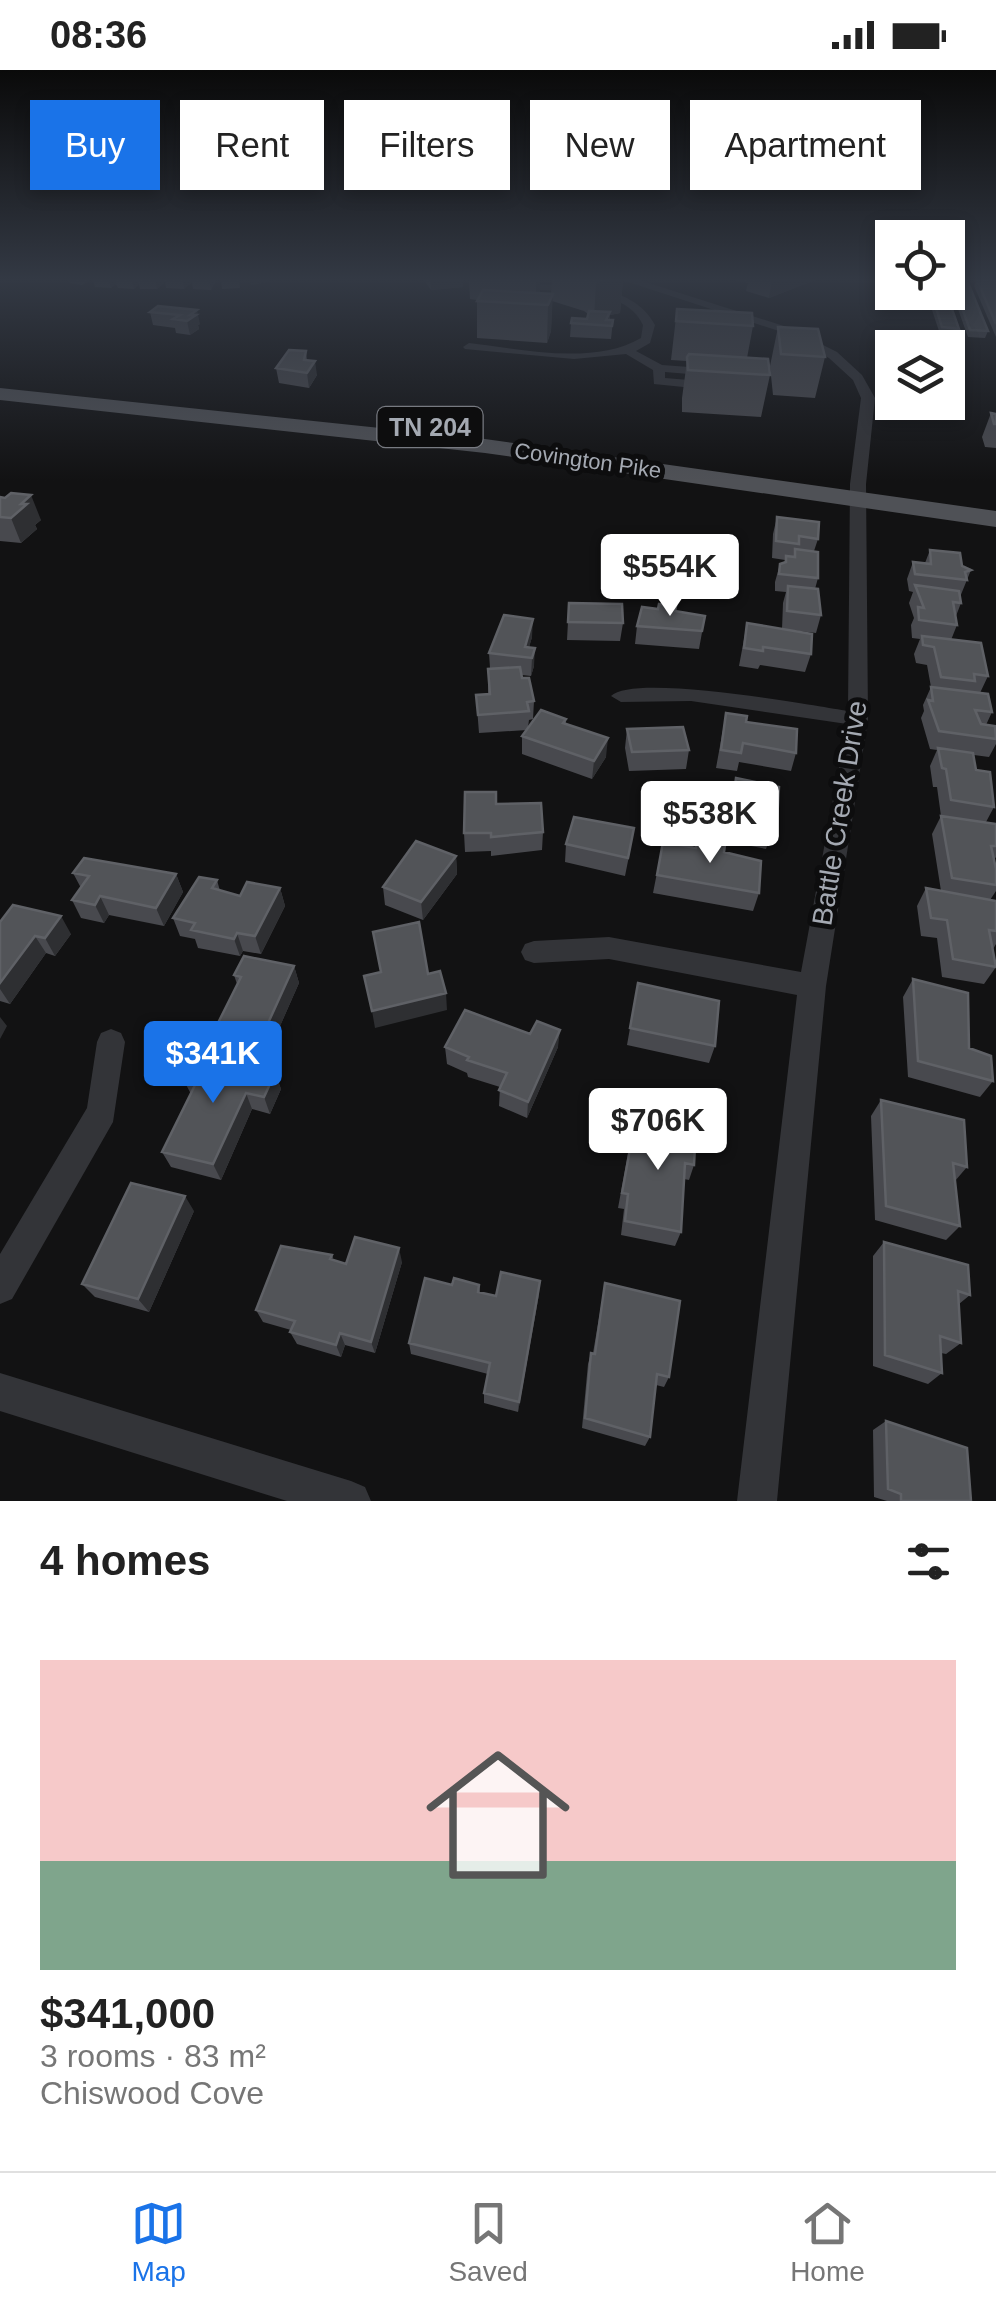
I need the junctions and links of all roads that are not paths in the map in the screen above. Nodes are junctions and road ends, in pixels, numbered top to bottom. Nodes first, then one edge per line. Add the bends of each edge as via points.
1 (469, 347) dead end
2 (641, 347) edge
3 (816, 347) edge
4 (631, 353) junction
5 (723, 379) edge
6 (0, 382) edge
7 (0, 394) edge
8 (858, 491) junction
9 (996, 504) edge
10 (996, 519) edge
11 (621, 696) dead end
12 (858, 719) junction
13 (534, 952) dead end
14 (812, 986) junction
15 (111, 1042) dead end
16 (0, 1287) edge
17 (0, 1392) edge
18 (350, 1501) edge
19 (757, 1501) edge

1 - 4 street
2 - 4 street
3 - 8 street, Battle Creek Drive via 858,378 868,398
4 - 5 street via 659,368
6 - 8 main road, Covington Pike / TN 204 via 502,436
7 - 8 main road, Covington Pike / TN 204
8 - 9 main road, Covington Pike / TN 204
8 - 10 main road, Covington Pike / TN 204
8 - 12 street, Battle Creek Drive
11 - 12 street via 691,695
12 - 14 street, Battle Creek Drive
13 - 14 street via 609,948
14 - 19 street, Battle Creek Drive
15 - 16 street via 102,1112
17 - 18 street

